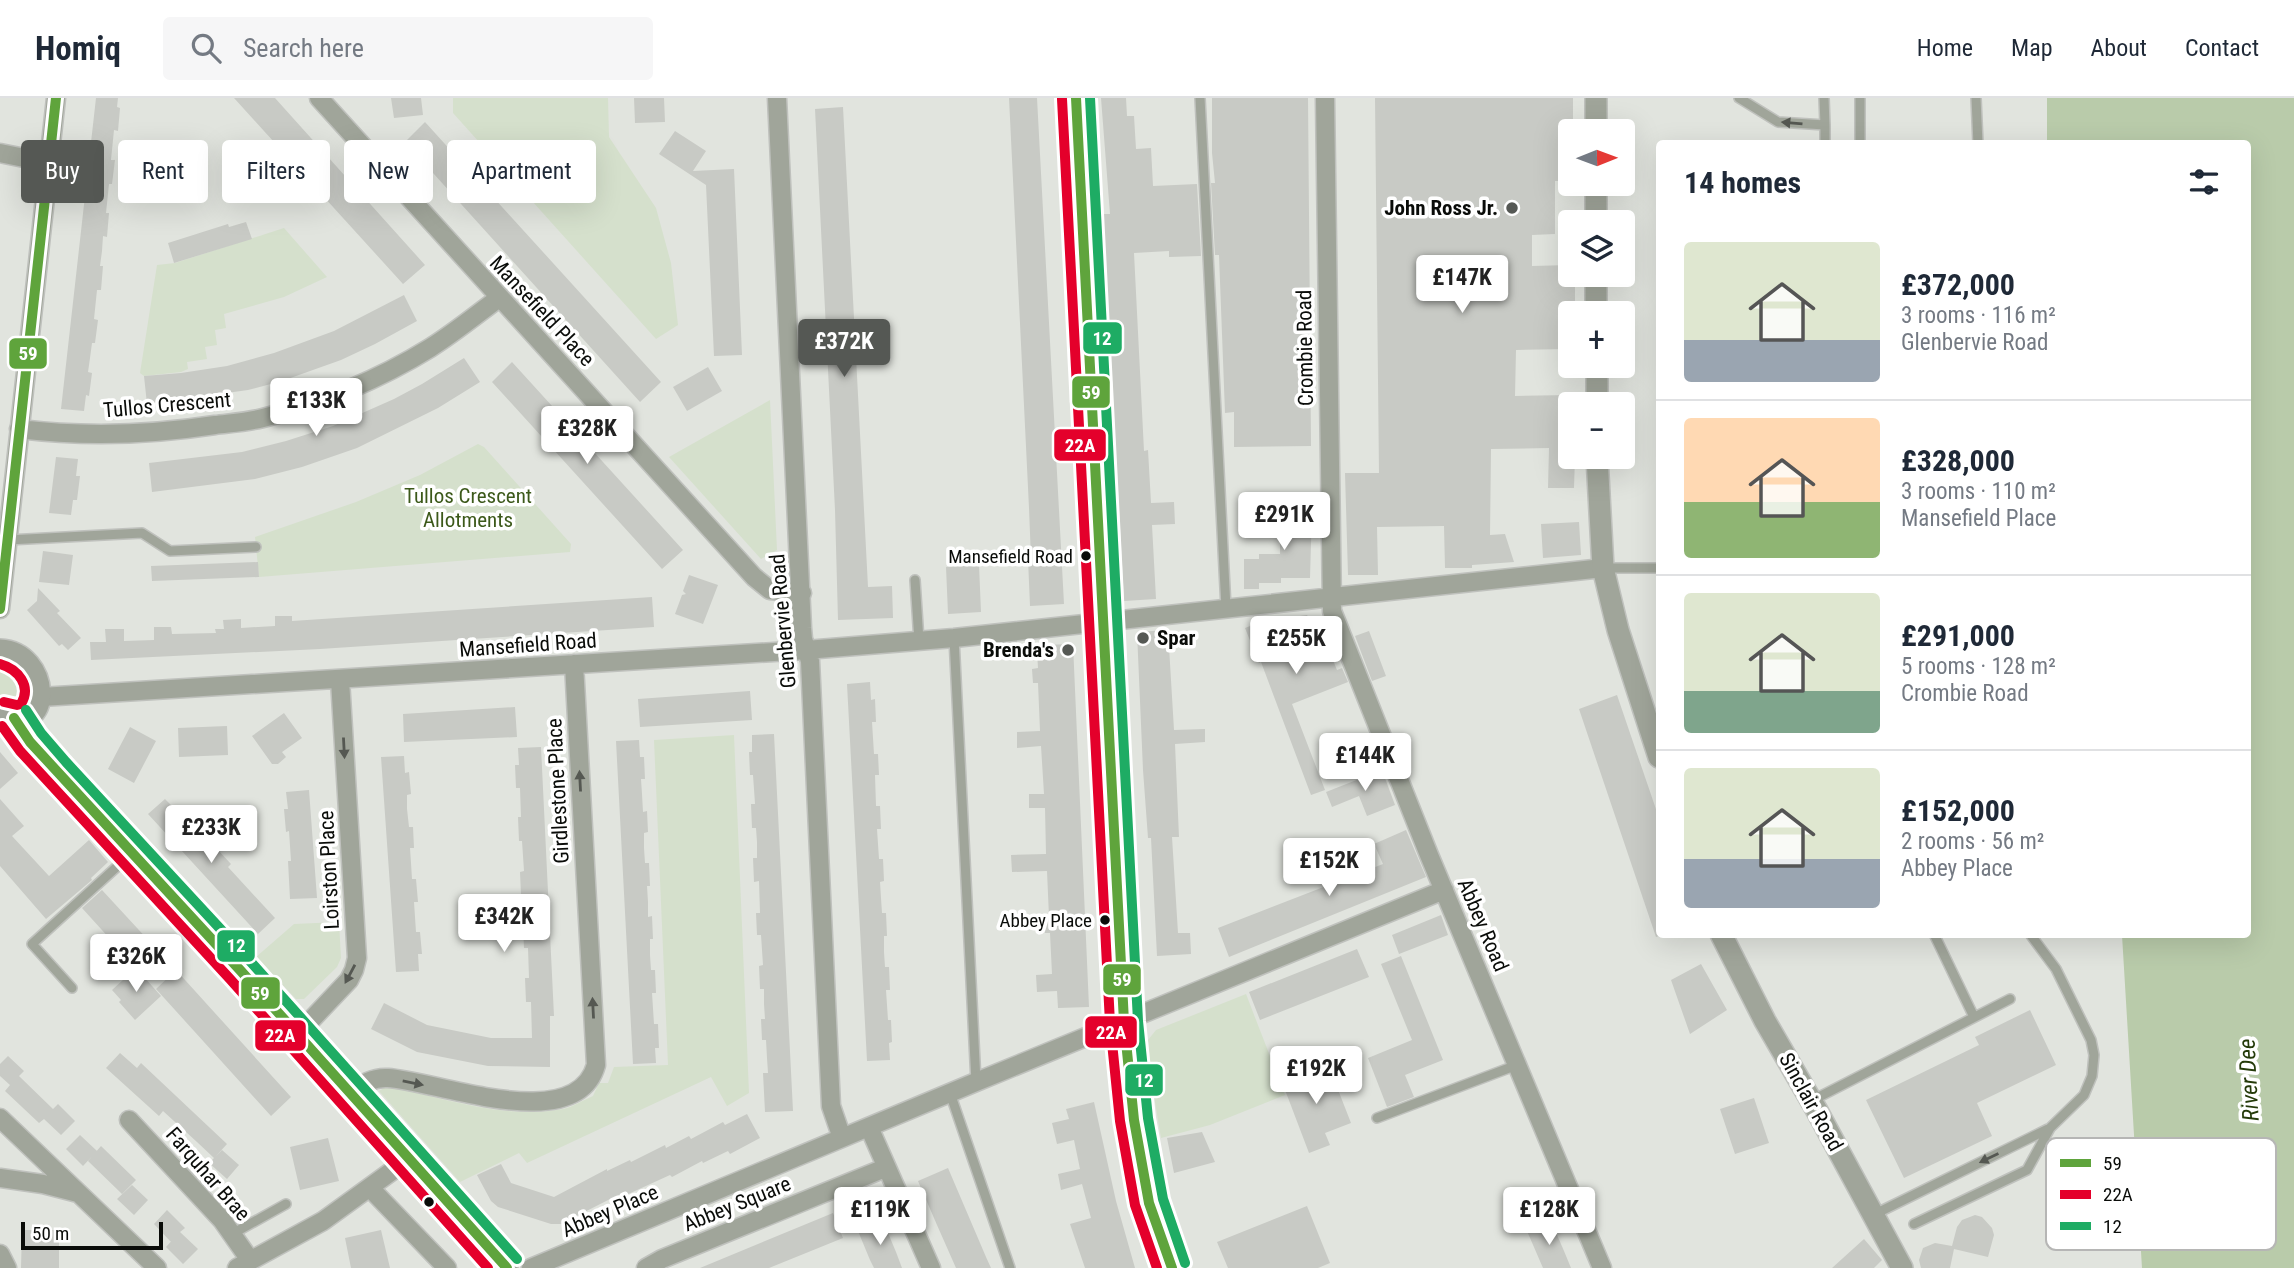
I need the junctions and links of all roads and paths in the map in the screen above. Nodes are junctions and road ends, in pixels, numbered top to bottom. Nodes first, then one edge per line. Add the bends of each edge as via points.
1 (56, 98) edge
2 (319, 98) edge
3 (776, 98) edge
4 (1076, 98) edge
5 (1200, 98) edge
6 (1325, 98) edge
7 (1596, 98) edge
8 (1739, 98) edge
9 (1824, 98) edge
10 (1860, 98) edge
11 (1976, 98) edge
12 (1753, 101) edge
13 (1596, 119) edge
14 (1825, 125) junction
15 (51, 140) edge
16 (1825, 140) edge
17 (1860, 140) edge
18 (1978, 140) edge
19 (0, 153) edge
20 (21, 157) edge
21 (44, 203) edge
22 (499, 298) junction
23 (19, 429) junction
24 (1598, 469) edge
25 (8, 540) junction
26 (256, 547) dead end
27 (1603, 568) junction
28 (1656, 568) edge
29 (915, 580) dead end
30 (802, 593) junction
31 (1331, 597) junction
32 (1226, 608) junction
33 (0, 609) edge
34 (1103, 621) junction
35 (954, 638) junction
36 (919, 641) junction
37 (0, 650) edge
38 (806, 650) junction
39 (574, 664) junction
40 (340, 680) junction
41 (41, 697) junction
42 (7, 716) edge
43 (1656, 748) edge
44 (132, 853) junction
45 (1444, 890) junction
46 (1723, 938) edge
47 (1936, 938) edge
48 (2033, 938) edge
49 (72, 988) dead end
50 (2010, 999) dead end
51 (1974, 1017) junction
52 (1124, 1022) junction
53 (297, 1035) junction
54 (1517, 1065) junction
55 (976, 1082) junction
56 (349, 1093) junction
57 (950, 1093) junction
58 (1811, 1101) junction
59 (0, 1118) edge
60 (1377, 1118) dead end
61 (129, 1120) dead end
62 (869, 1127) junction
63 (2050, 1128) junction
64 (842, 1138) junction
65 (410, 1158) junction
66 (886, 1168) junction
67 (0, 1178) edge
68 (370, 1188) junction
69 (78, 1193) junction
70 (286, 1204) dead end
71 (1873, 1215) junction
72 (1914, 1224) dead end
73 (232, 1234) junction
74 (0, 1254) edge
75 (244, 1264) edge
76 (7, 1268) edge
77 (157, 1268) edge
78 (447, 1268) edge
79 (508, 1268) edge
80 (531, 1268) edge
81 (646, 1268) edge
82 (931, 1268) edge
83 (1010, 1268) edge
84 (1172, 1268) edge
85 (1602, 1268) edge
86 (1902, 1268) edge

1 - 15 street
2 - 22 street, Mansefield Place
3 - 30 street, Glenbervie Road
4 - 34 street
5 - 32 lane
6 - 31 street, Crombie Road
7 - 13 street
8 - 12 lane
9 - 14 lane
10 - 17 lane
11 - 18 lane
14 -> 12 lane via 1778,122
14 - 16 lane
19 - 20 street
21 - 23 street
22 - 23 street, Tullos Crescent via 429,348 392,368 262,418 117,434
22 - 30 street, Mansefield Place via 754,577 770,590
23 - 25 street
24 - 27 street
25 - 26 lane via 142,533 170,551
25 - 33 street
27 - 28 lane
27 - 31 street, Mansefield Road
27 - 43 street
29 - 36 lane
30 - 38 street, Glenbervie Road
31 - 32 street, Mansefield Road
31 - 45 street, Abbey Road via 1332,611
32 - 34 street, Mansefield Road
34 - 35 street, Mansefield Road
34 - 52 street
35 - 36 street, Mansefield Road
35 - 55 lane
36 - 38 street, Mansefield Road
37 - 41 street via 14,653 32,669
38 - 39 street, Mansefield Road
38 - 64 street, Glenbervie Road via 831,1106
39 - 40 street, Mansefield Road
56 -> 39 street, Girdlestone Place via 365,1081 387,1078 505,1101 540,1102 565,1097 593,1076 596,1065
40 - 41 street, Mansefield Road
40 -> 53 street, Loirston Place via 357,958 349,980
41 - 42 street via 34,712 25,718
42 - 44 street
44 - 49 lane via 32,944
44 - 53 street
45 - 52 street, Abbey Place
45 - 54 street, Abbey Road
46 - 58 street, Sinclair Road
47 - 51 lane
48 - 63 lane via 2056,969 2094,1055 2084,1095
50 - 51 lane
51 - 58 lane
52 - 55 street, Abbey Place
52 - 84 street via 1134,1121 1149,1203
53 - 56 street
54 - 60 lane
54 - 85 street, Abbey Road
55 - 57 street, Abbey Place
56 - 65 street
57 - 62 street, Abbey Place
57 - 83 lane
58 - 71 street, Sinclair Road
59 - 69 street
61 - 73 street, Farquhar Brae
62 - 64 street, Abbey Place
62 - 66 street
63 -> 71 lane
63 - 72 lane via 2027,1170
64 - 80 street, Abbey Place
65 - 68 street
65 - 79 street
66 - 81 street, Abbey Square
66 - 82 street
67 - 69 street
68 - 75 street via 323,1221
68 - 78 street
69 - 77 street
70 - 73 lane
71 - 86 street, Sinclair Road
73 - 75 street, Farquhar Brae
74 - 76 street

